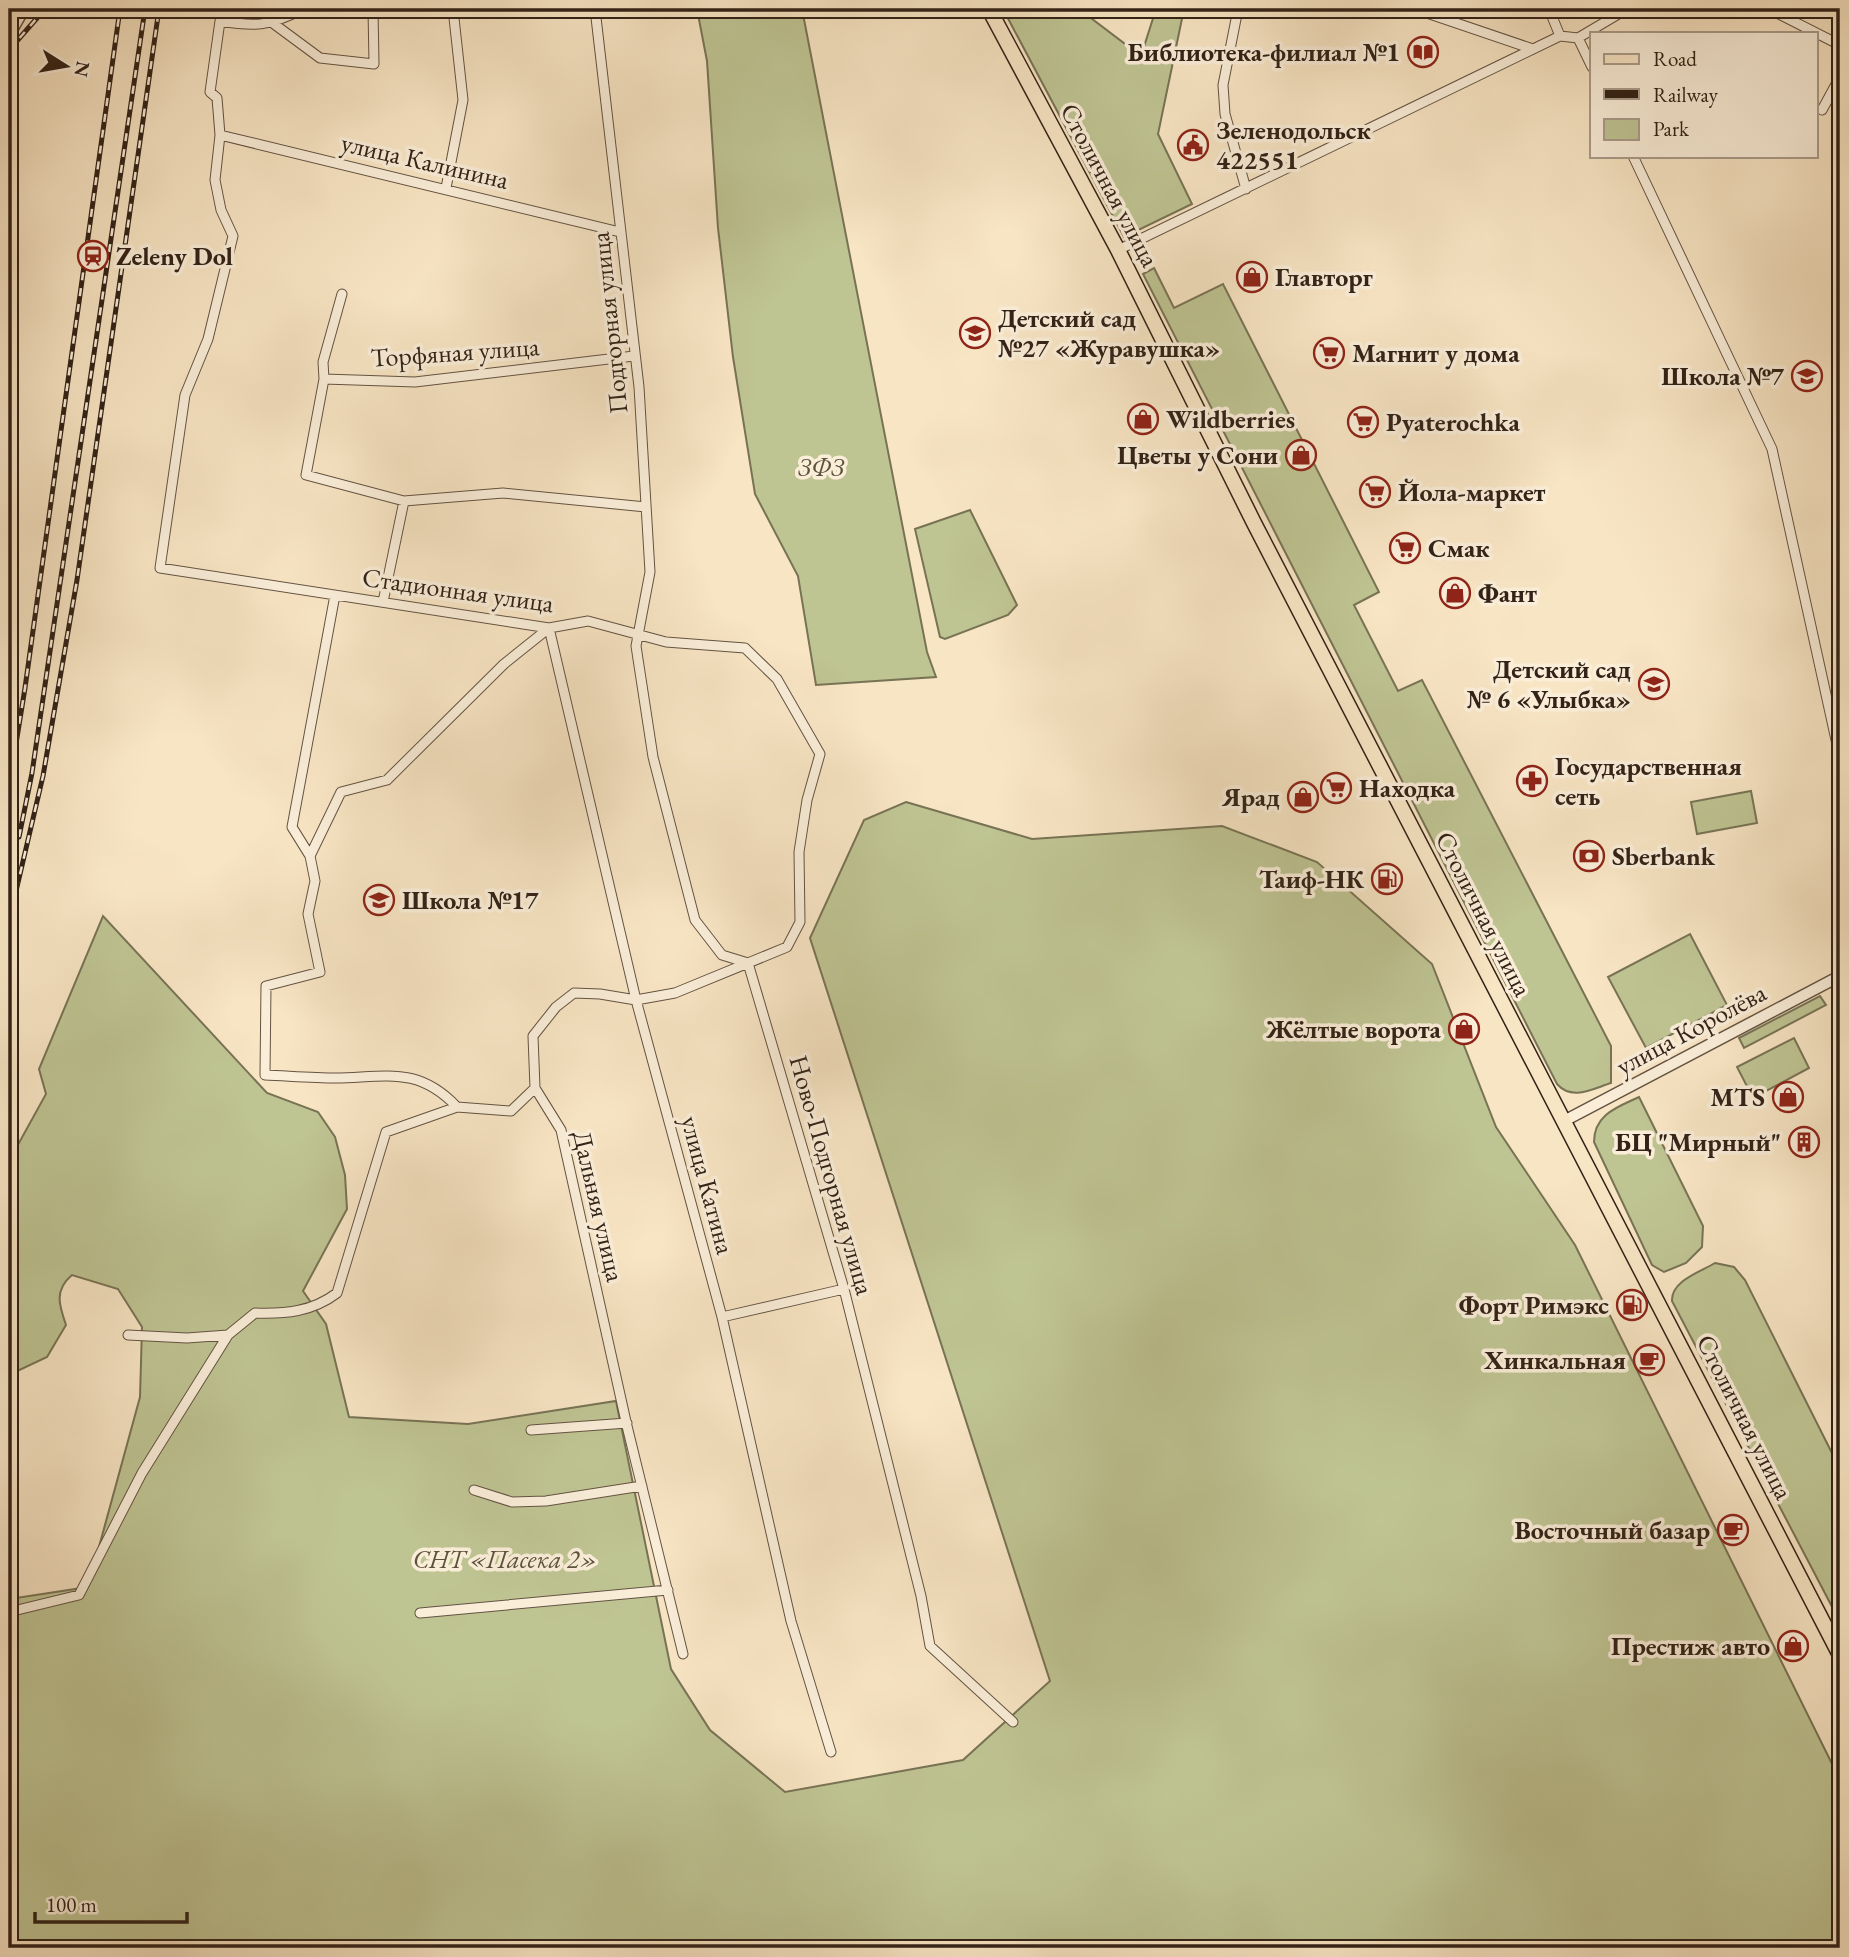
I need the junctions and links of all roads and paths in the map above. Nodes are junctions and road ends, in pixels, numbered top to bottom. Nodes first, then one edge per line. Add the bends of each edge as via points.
1 (24, 9) edge
2 (303, 9) edge
3 (373, 9) edge
4 (453, 9) edge
5 (595, 9) edge
6 (989, 9) edge
7 (1238, 9) edge
8 (1415, 9) edge
9 (1549, 9) edge
10 (1627, 9) edge
11 (1769, 9) edge
12 (274, 23) junction
13 (1814, 32) edge
14 (1818, 34) edge
15 (1560, 36) junction
16 (1578, 38) junction
17 (9, 43) edge
18 (1840, 45) edge
19 (1533, 49) junction
20 (1590, 63) edge
21 (1840, 77) edge
22 (1822, 110) dead end
23 (220, 135) junction
24 (1634, 158) edge
25 (446, 188) junction
26 (1247, 189) junction
27 (620, 232) junction
28 (1118, 250) junction
29 (342, 295) dead end
30 (635, 356) junction
31 (324, 379) junction
32 (404, 501) junction
33 (646, 507) junction
34 (335, 595) junction
35 (383, 602) junction
36 (549, 628) junction
37 (639, 633) junction
38 (820, 754) joint
39 (1840, 758) edge
40 (310, 856) junction
41 (748, 963) junction
42 (1840, 976) edge
43 (636, 1000) junction
44 (535, 1088) junction
45 (457, 1107) junction
46 (1564, 1121) junction
47 (844, 1289) junction
48 (722, 1317) junction
49 (128, 1335) dead end
50 (228, 1335) junction
51 (627, 1423) junction
52 (531, 1430) dead end
53 (642, 1486) junction
54 (474, 1490) dead end
55 (668, 1590) junction
56 (9, 1612) edge
57 (420, 1613) dead end
58 (684, 1654) dead end
59 (1840, 1655) edge
60 (1013, 1722) dead end
61 (831, 1752) dead end

1 - 17 street
2 - 12 street
3 - 12 street via 374,64 320,58
4 - 25 street via 463,100
5 - 27 street, Подгорная улица
6 - 28 main road, Столичная улица
7 - 26 street via 1223,85 1225,114
8 - 19 street
9 - 15 street
10 - 16 street
11 - 13 street
12 - 23 street via 254,26 220,21 210,92 217,97
14 - 18 street
15 - 16 street
15 - 19 street
16 - 20 street
19 - 26 street
21 - 22 street
23 - 25 street, улица Калинина
23 - 34 street, Стадионная улица via 215,180 233,236 208,339 185,395 160,568
24 - 39 street via 1772,449
25 - 27 street, улица Калинина
26 - 28 street
27 - 30 street, Подгорная улица
28 - 46 main road, Столичная улица via 1266,547
29 - 31 street, Торфяная улица via 323,362
30 - 31 street, Торфяная улица via 415,382
30 - 33 street, Подгорная улица
31 - 32 street via 306,475
32 - 33 street via 503,493
32 - 35 street
33 - 37 street, Подгорная улица via 650,572
34 - 35 street, Стадионная улица
34 - 40 street via 292,827
35 - 36 street, Стадионная улица
36 - 37 street, Стадионная улица via 588,621
36 - 40 street via 504,663 387,780 341,792
36 - 43 street, улица Катина
37 - 38 street, Стадионная улица via 666,642 745,648 777,680
37 - 41 street via 636,646 653,757 695,920 722,955
38 - 41 street, Дальняя улица via 799,852 800,922 787,947
40 - 45 street via 315,881 308,914 320,972 265,986 265,1074 336,1077 393,1073 439,1088
41 - 43 street, Дальняя улица via 675,993
41 - 47 street, Ново-Подгорная улица
42 - 46 street, улица Королёва
43 - 44 street, Дальняя улица via 574,993 556,1007 533,1036
43 - 48 street, улица Катина
44 - 45 street via 511,1111
44 - 51 street, Дальняя улица via 561,1130
45 - 50 street via 386,1132 337,1293 288,1315 255,1313
46 - 59 main road, Столичная улица
47 - 48 street
47 - 60 street, Ново-Подгорная улица via 930,1646
48 - 61 street, улица Катина via 791,1622
49 - 50 street
50 - 56 street via 142,1473 79,1595
51 - 52 street
51 - 53 street, Дальняя улица
53 - 54 street via 512,1502
53 - 55 street, Дальняя улица
55 - 57 street
55 - 58 street, Дальняя улица

